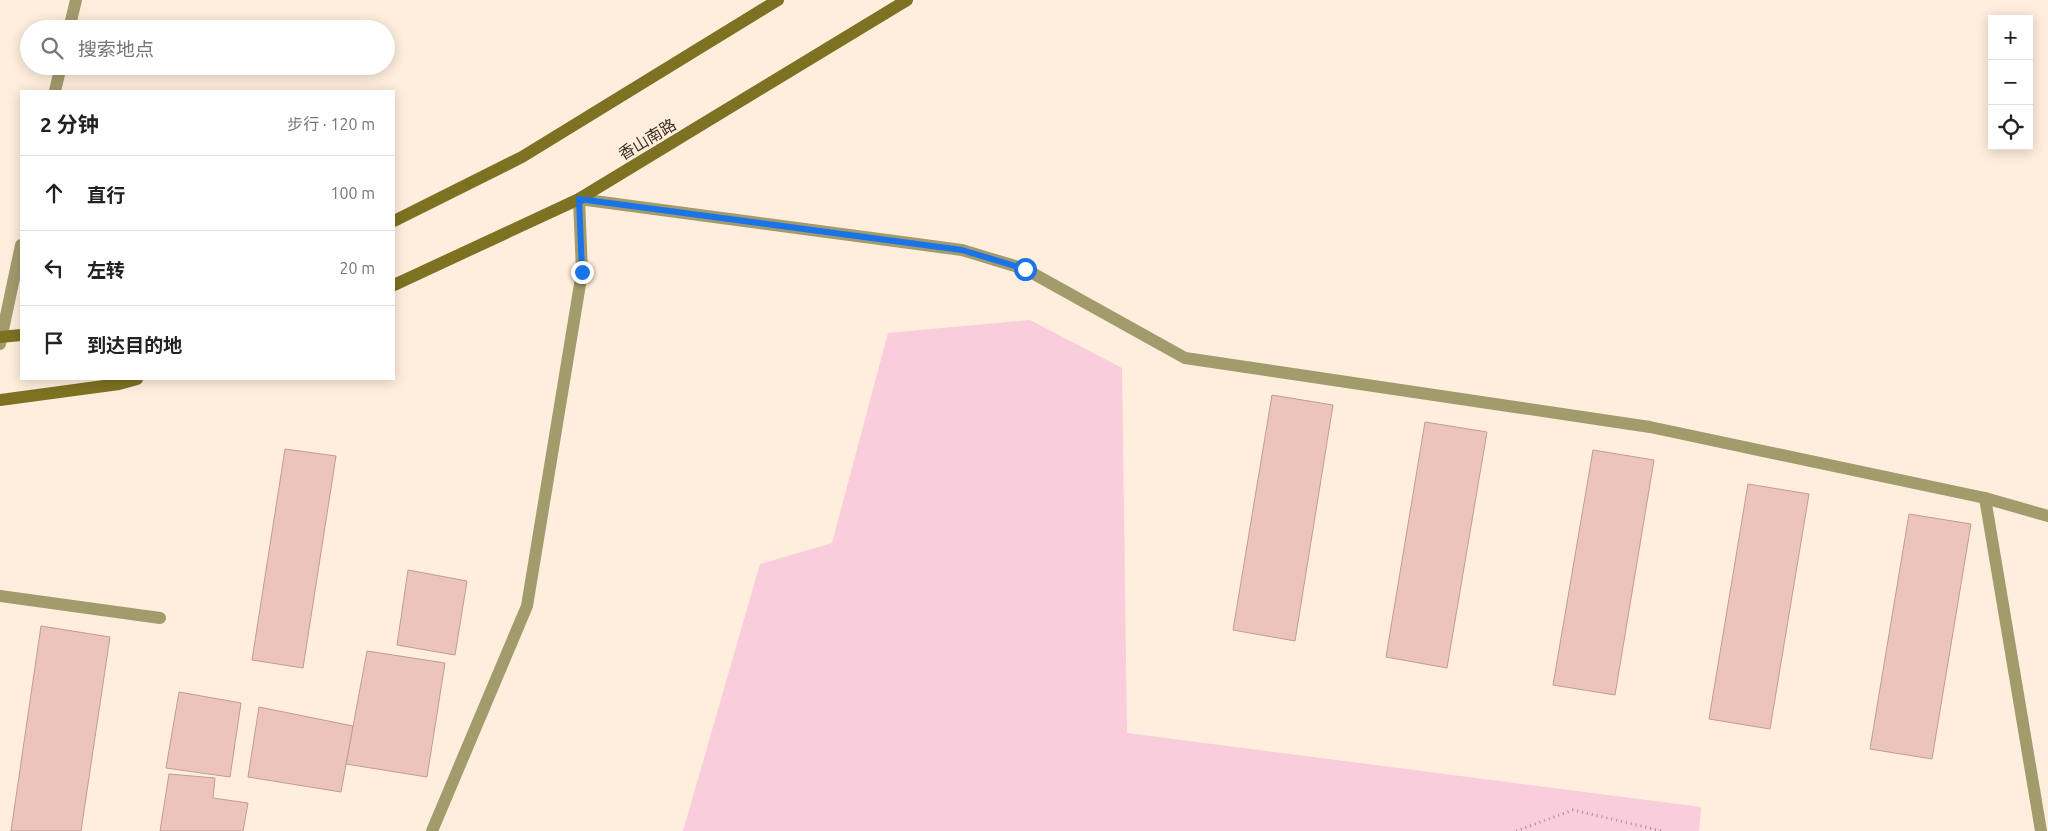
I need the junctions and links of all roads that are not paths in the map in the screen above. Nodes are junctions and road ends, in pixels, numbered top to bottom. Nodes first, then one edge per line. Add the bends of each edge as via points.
1 (76, 0) edge
2 (778, 0) edge
3 (907, 0) edge
4 (71, 20) edge
5 (59, 75) edge
6 (55, 90) edge
7 (579, 199) junction
8 (395, 220) edge
9 (20, 250) edge
10 (395, 285) edge
11 (20, 335) edge
12 (0, 340) edge
13 (133, 380) edge
14 (0, 400) edge
15 (1985, 498) junction
16 (2048, 516) edge
17 (0, 596) edge
18 (160, 618) dead end
19 (432, 831) edge
20 (2041, 831) edge

1 - 4 street
2 - 8 main road via 522,157
3 - 7 main road, 香山南路
5 - 6 street
7 - 10 main road, 香山南路
7 - 15 street via 962,250 1025,269 1185,358 1650,427
7 - 19 street via 582,272 527,606
9 - 12 street
11 - 12 main road
13 - 14 main road
15 - 16 street
15 - 20 street
17 - 18 street

